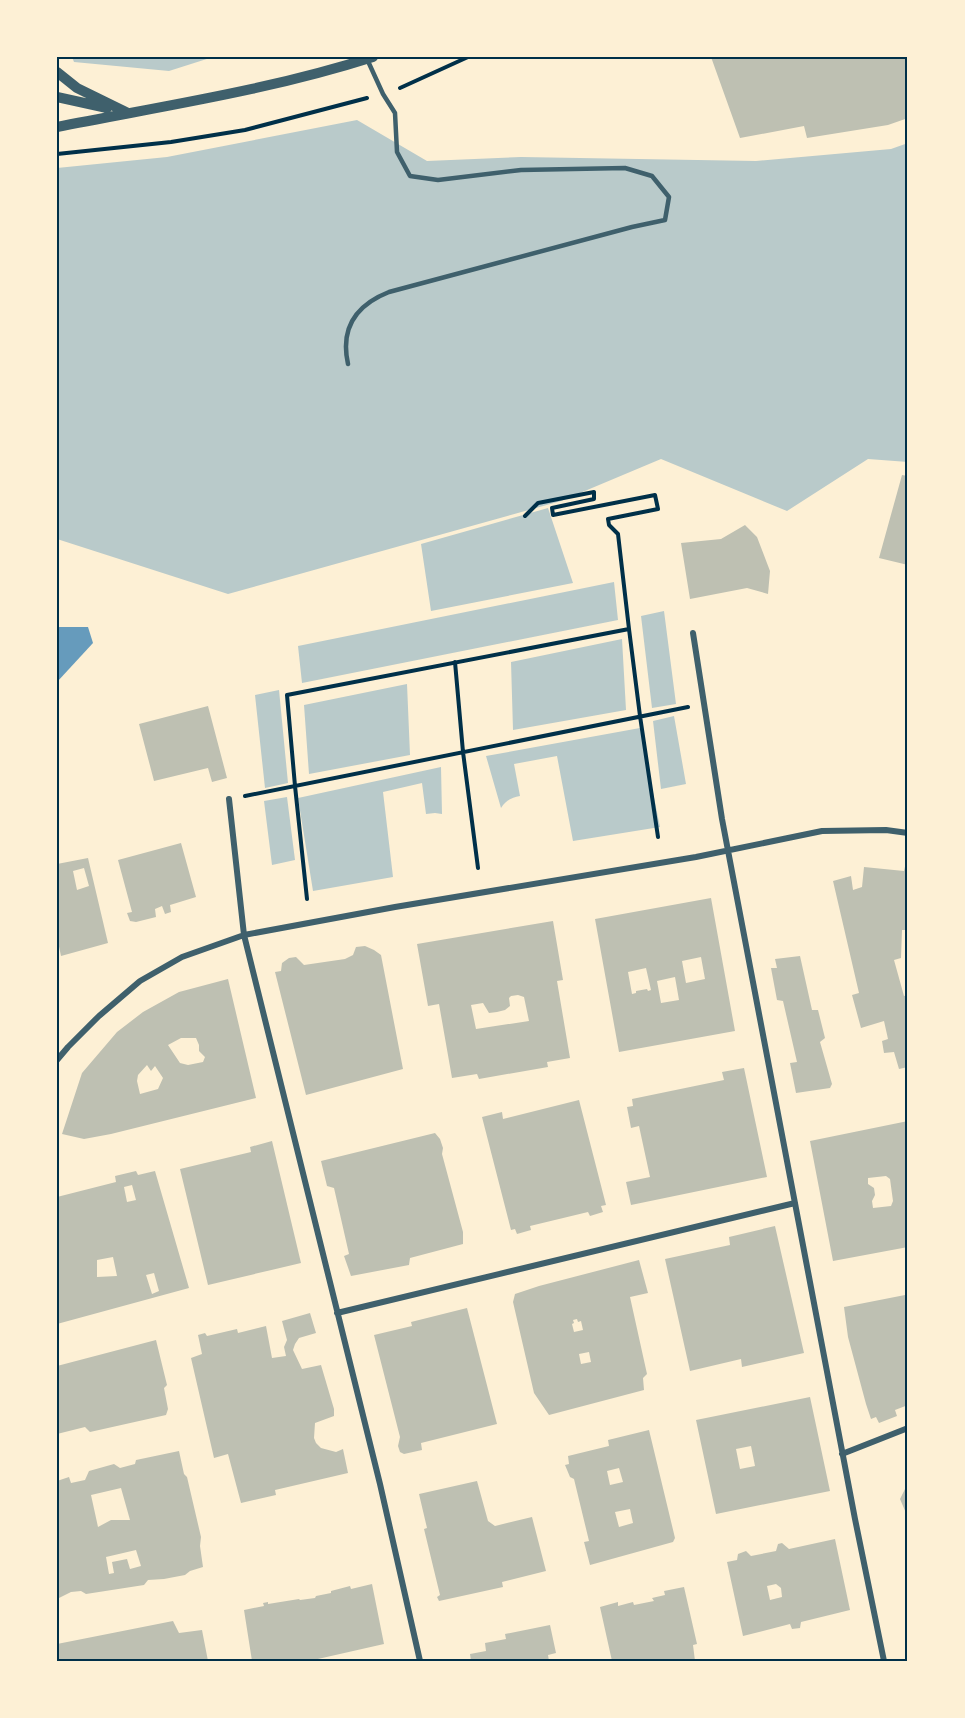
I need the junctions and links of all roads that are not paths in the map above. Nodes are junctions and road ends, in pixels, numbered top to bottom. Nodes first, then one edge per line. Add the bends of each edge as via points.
1 (370, 58) edge
2 (57, 72) edge
3 (57, 97) edge
4 (128, 113) junction
5 (57, 127) edge
6 (348, 364) dead end
7 (693, 633) dead end
8 (229, 799) road end
9 (908, 833) edge
10 (729, 850) junction
11 (244, 935) junction
12 (57, 1060) edge
13 (795, 1203) junction
14 (338, 1313) junction
15 (908, 1428) edge
16 (842, 1454) junction
17 (420, 1661) edge
18 (884, 1661) edge

1 - 4 street via 234,93
1 - 6 lane via 383,94 395,113 396,152 410,176 438,180 521,170 625,168 652,176 669,197 665,220 376,297 358,310 354,318 346,341
2 - 4 street via 85,92
3 - 4 street
4 - 5 street
7 - 10 street
8 - 11 street
9 - 10 street via 822,831
10 - 11 street
10 - 13 street
11 - 12 street via 182,957 140,981
11 - 14 street
13 - 14 street
13 - 16 street
14 - 17 street
15 - 16 street
16 - 18 street

